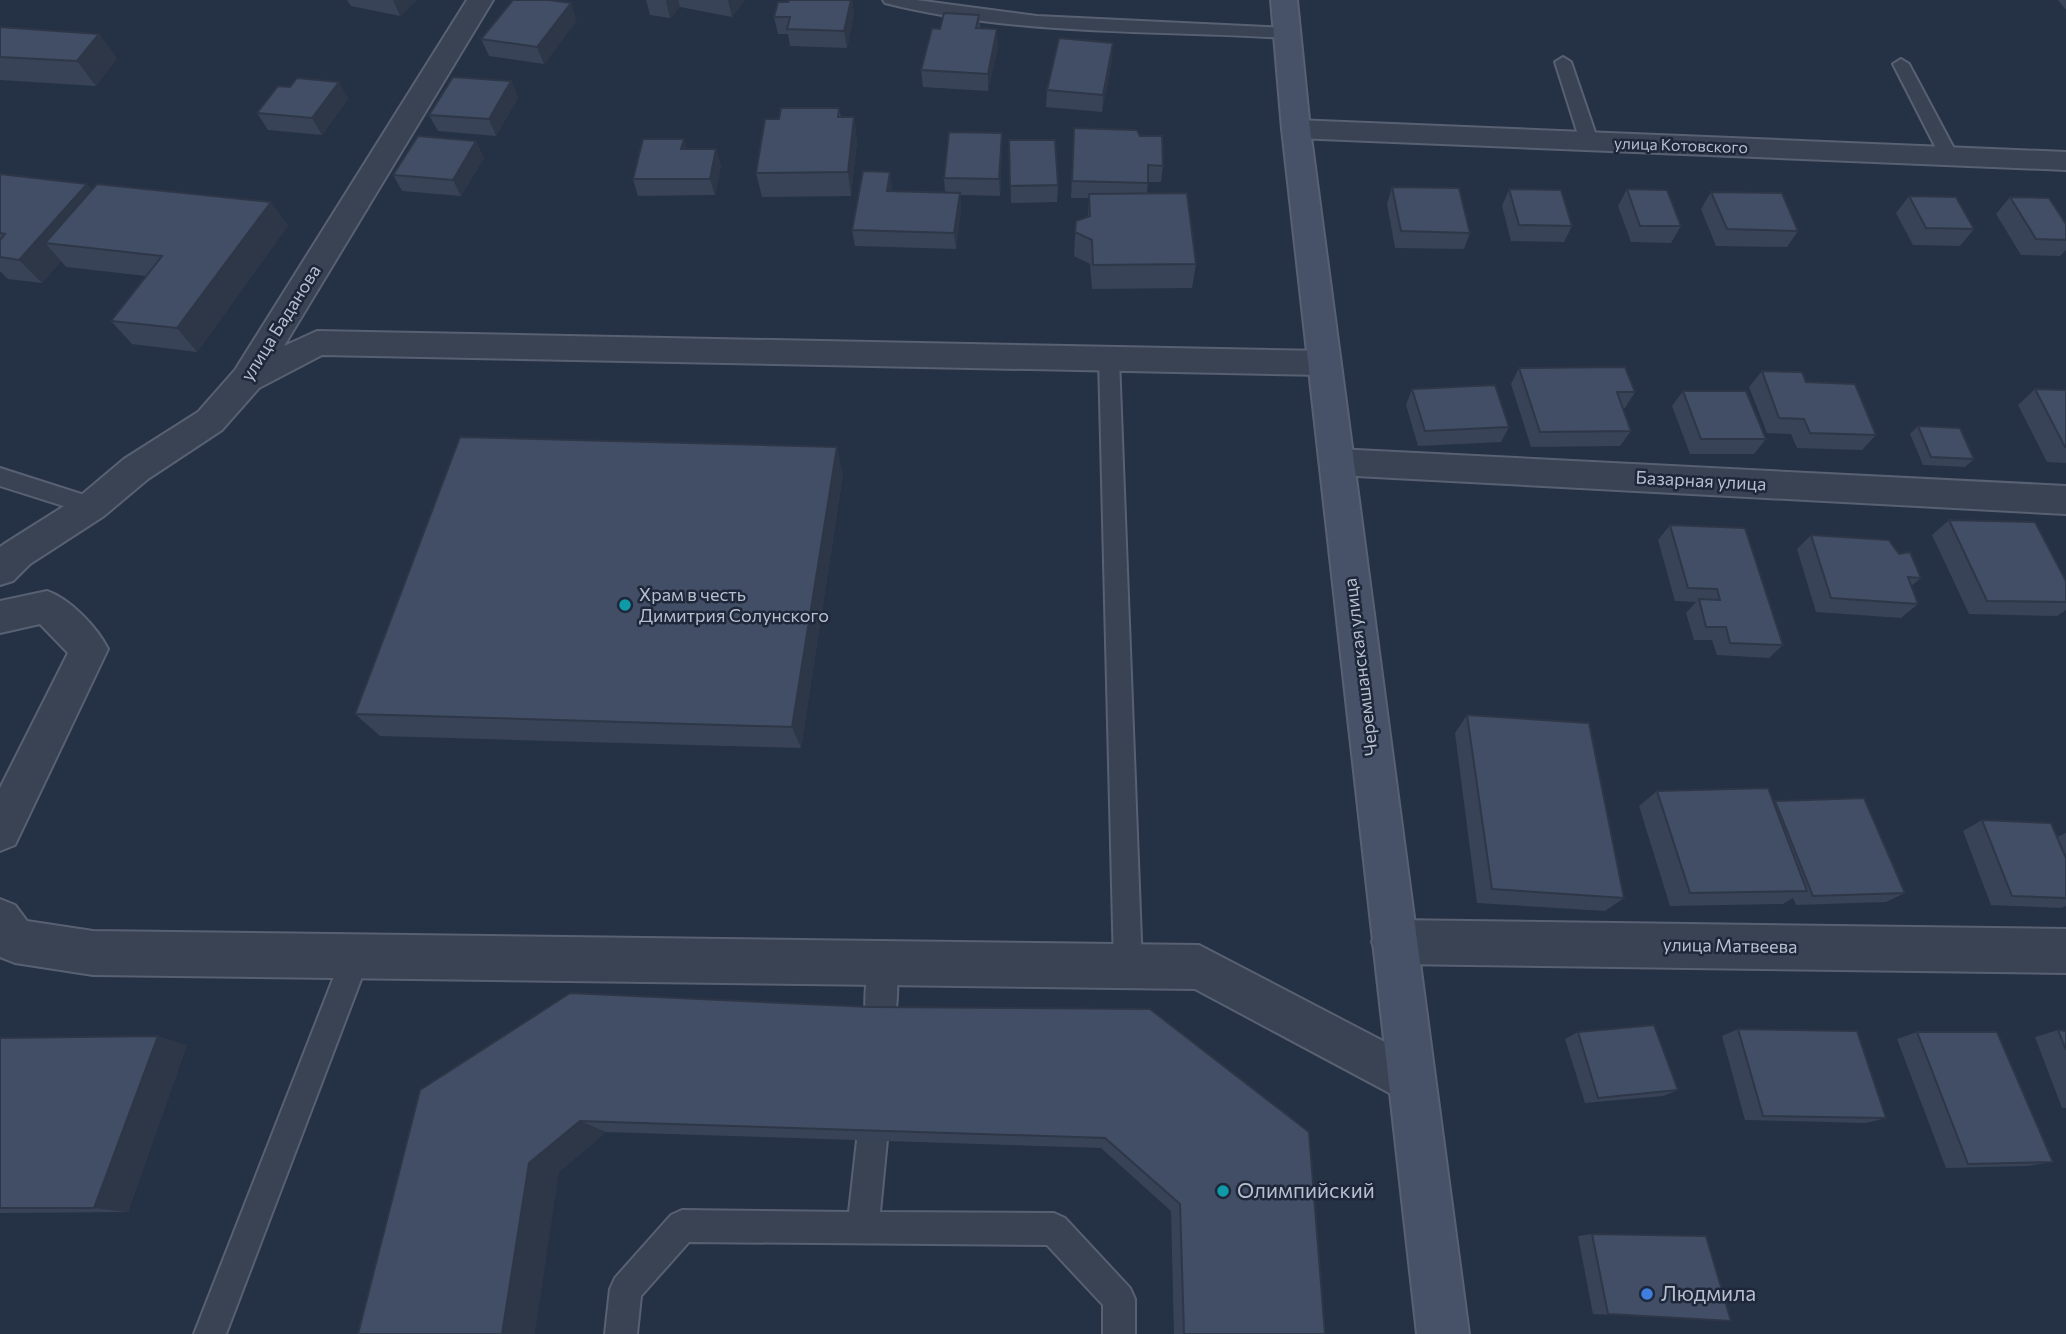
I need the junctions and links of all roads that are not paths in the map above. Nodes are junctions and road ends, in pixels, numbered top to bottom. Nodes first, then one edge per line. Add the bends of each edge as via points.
1 (480, 0) edge
2 (891, 0) edge
3 (1285, 17) edge
4 (1563, 62) dead end
5 (1901, 64) dead end
6 (1296, 129) junction
7 (1589, 141) junction
8 (1949, 156) junction
9 (2066, 161) edge
10 (1109, 359) junction
11 (1324, 363) junction
12 (247, 379) junction
13 (1337, 463) junction
14 (0, 477) edge
15 (2066, 500) edge
16 (92, 506) junction
17 (0, 570) edge
18 (0, 617) edge
19 (0, 831) edge
20 (0, 920) edge
21 (1394, 942) junction
22 (2066, 951) edge
23 (356, 956) junction
24 (883, 963) junction
25 (1128, 966) junction
26 (880, 1024) edge
27 (1410, 1081) junction
28 (872, 1140) edge
29 (863, 1228) junction
30 (210, 1334) edge
31 (621, 1334) edge
32 (1119, 1334) edge
33 (1443, 1334) edge

1 - 12 street, улица Баданова
2 - 3 lane via 930,9 1082,23
3 - 6 main road, Черемшанская улица
4 - 7 lane
5 - 8 lane
6 - 7 street, улица Котовского
6 - 11 main road, Черемшанская улица
7 - 8 street, улица Котовского
8 - 9 street, улица Котовского
10 - 11 street
10 - 12 street via 317,343
10 - 25 lane
11 - 13 main road, Черемшанская улица
12 - 16 street, улица Баданова via 210,421 136,469
13 - 15 street, Базарная улица
13 - 21 main road, Черемшанская улица
14 - 16 lane
16 - 17 street, улица Баданова
18 - 19 street via 47,607 89,649
20 - 23 street via 15,941 93,953
21 - 22 street, улица Матвеева
21 - 27 main road, Черемшанская улица
23 - 24 street
23 - 30 lane
24 - 25 street
24 - 26 lane
25 - 27 street via 1199,967
27 - 33 main road, Черемшанская улица
28 - 29 lane
29 - 31 lane via 682,1226 626,1289
29 - 32 lane via 1054,1229 1119,1299

